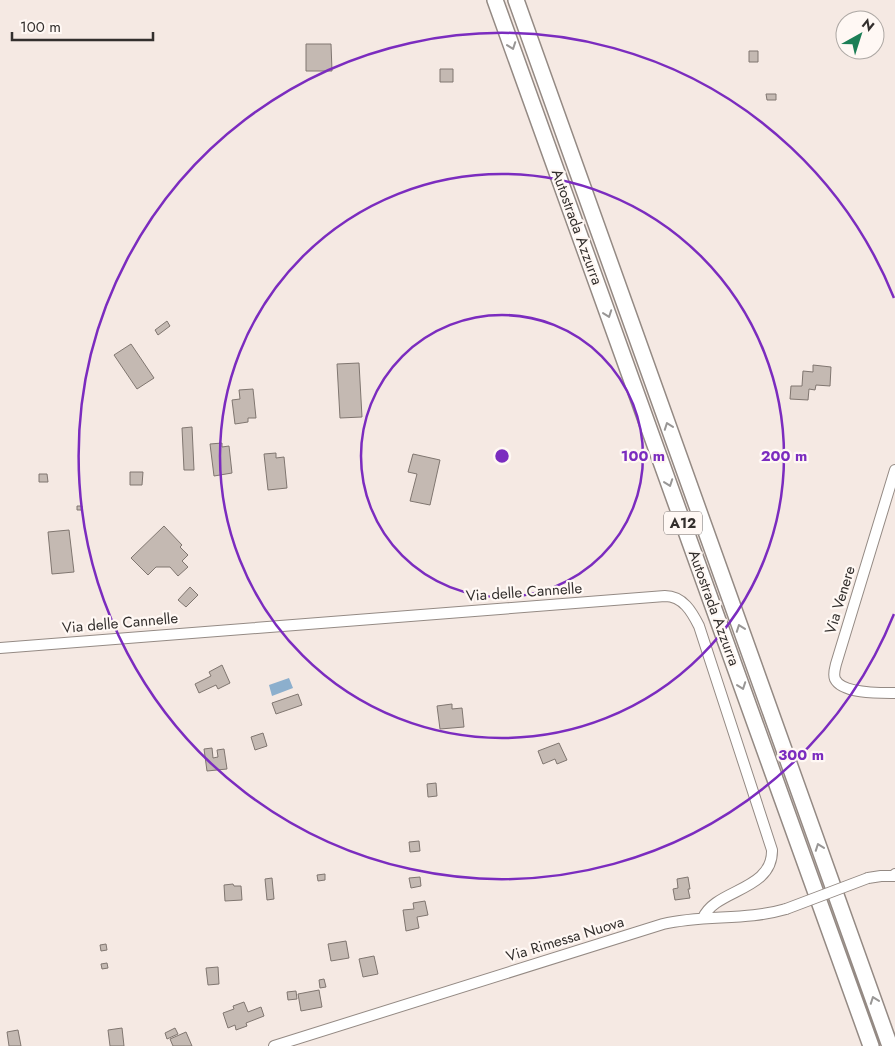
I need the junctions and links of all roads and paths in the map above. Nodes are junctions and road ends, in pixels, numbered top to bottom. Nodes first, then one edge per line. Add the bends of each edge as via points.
1 (496, 0) edge
2 (516, 0) edge
3 (895, 470) edge
4 (0, 648) edge
5 (895, 693) edge
6 (895, 875) edge
7 (703, 918) junction
8 (274, 1046) edge
9 (871, 1046) edge
10 (890, 1046) edge

1 -> 9 highway, Autostrada Azzurra / A12
10 -> 2 highway, Autostrada Azzurra / A12
3 - 5 street, Via Venere via 834,672 837,682 844,687
4 - 7 street, Via delle Cannelle via 469,610 666,596 676,598 685,604 699,626 772,850 770,864 759,878 712,906
6 - 7 street, Via Rimessa Nuova, bridge via 868,878 786,909 758,916
7 - 8 street, Via Rimessa Nuova via 663,924

